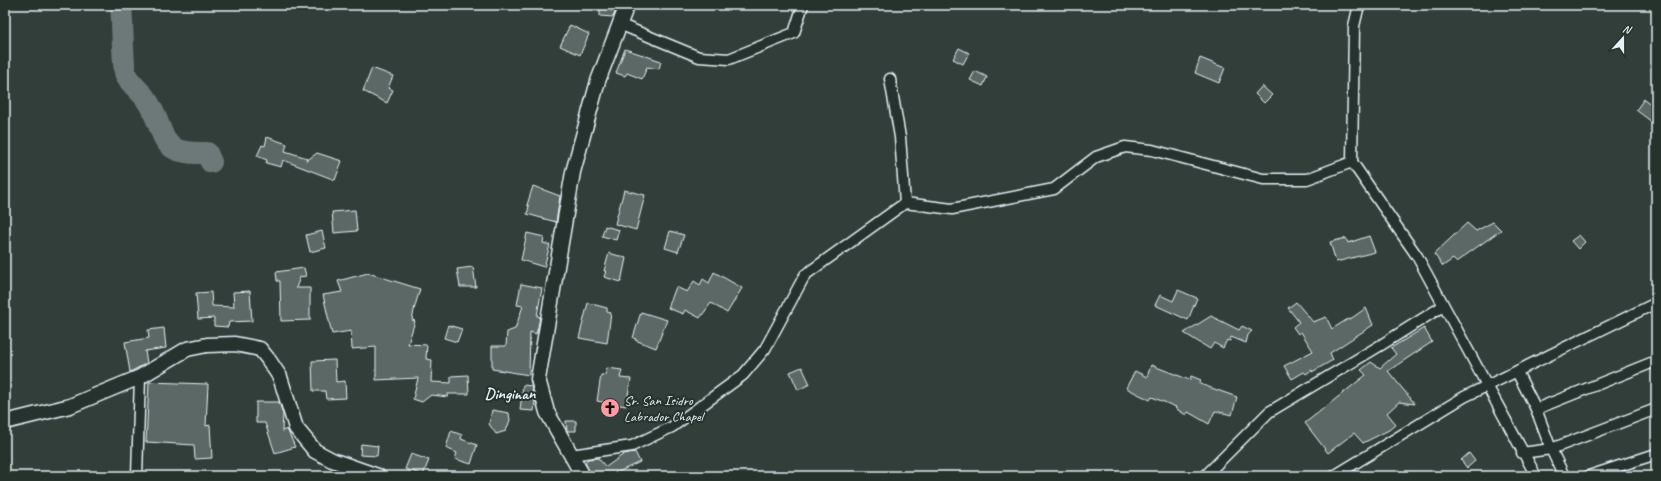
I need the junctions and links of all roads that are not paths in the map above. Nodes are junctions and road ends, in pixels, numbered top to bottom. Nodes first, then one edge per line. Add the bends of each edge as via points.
1 (627, 5) edge
2 (803, 5) edge
3 (1358, 5) edge
4 (619, 24) junction
5 (890, 78) dead end
6 (1352, 162) junction
7 (905, 203) junction
8 (1656, 303) edge
9 (1443, 306) junction
10 (1656, 361) edge
11 (1517, 372) junction
12 (140, 377) junction
13 (1488, 386) junction
14 (1536, 408) junction
15 (1656, 410) edge
16 (5, 422) edge
17 (1551, 449) junction
18 (1522, 453) junction
19 (1656, 454) edge
20 (571, 455) junction
21 (137, 476) edge
22 (378, 476) edge
23 (583, 476) edge
24 (1206, 476) edge
25 (1334, 476) edge
26 (1536, 476) edge
27 (1564, 476) edge
28 (1589, 476) edge

1 - 4 main road
2 - 4 street via 794,33 729,59 699,57
3 - 6 street via 1354,26
4 - 20 main road via 598,81 573,172 538,379 547,412
5 - 7 street via 900,137
6 - 7 street via 1307,179 1263,179 1152,150 1125,147 1096,157 1054,189 952,208
6 - 9 street via 1417,256
7 - 20 street via 805,275 765,349 743,375 672,426 632,446
8 - 11 street
9 - 13 street
9 - 24 street via 1269,412
10 - 14 street
11 - 13 street
11 - 14 street
12 - 16 main road via 70,406
12 - 21 street via 136,440
12 - 22 main road via 187,349 235,344 260,349 280,378 296,428 315,451 332,460
13 - 18 street
13 - 25 street via 1464,397
14 - 17 street
15 - 17 street
17 - 18 street
17 - 27 street
18 - 26 street
19 - 28 street
20 - 23 main road

